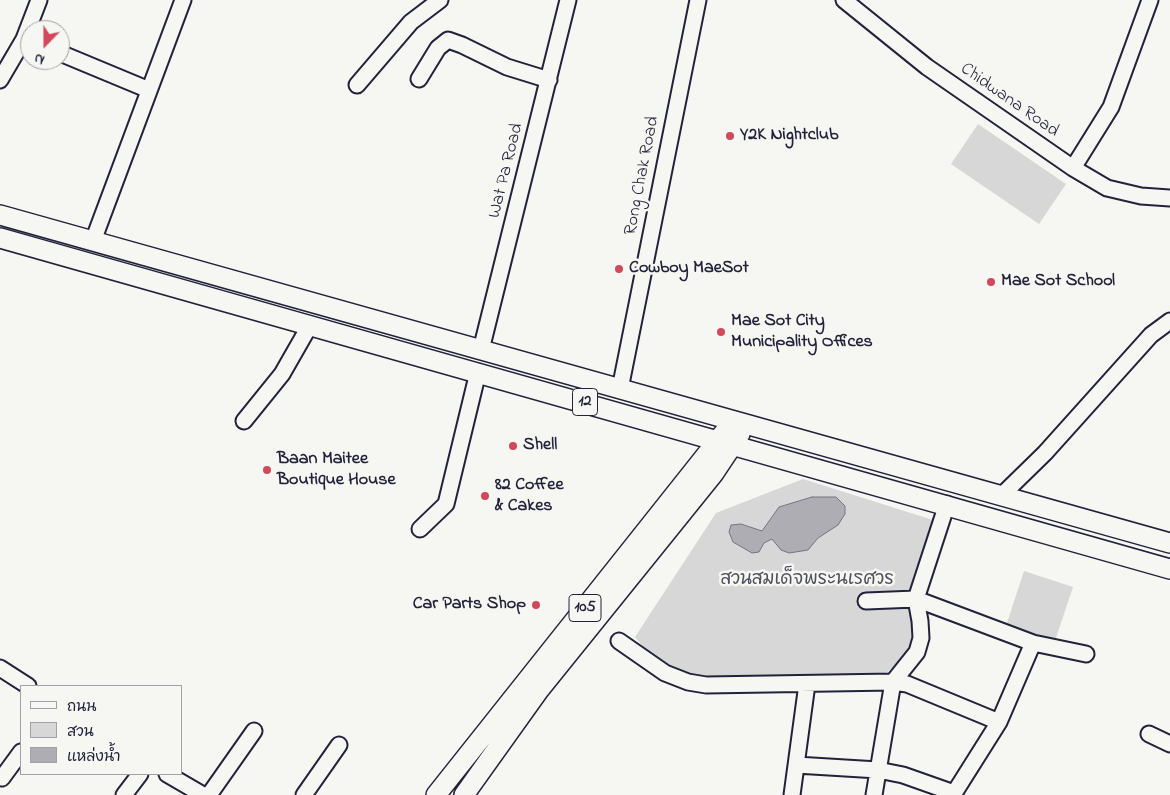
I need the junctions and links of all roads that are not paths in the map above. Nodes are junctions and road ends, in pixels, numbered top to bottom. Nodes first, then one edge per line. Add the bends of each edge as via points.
1 (39, 0) edge
2 (183, 0) edge
3 (440, 0) edge
4 (568, 0) edge
5 (698, 0) edge
6 (844, 0) edge
7 (1150, 0) edge
8 (33, 20) edge
9 (20, 50) edge
10 (70, 57) edge
11 (1, 77) edge
12 (419, 79) dead end
13 (549, 80) junction
14 (357, 85) dead end
15 (149, 90) junction
16 (1073, 168) junction
17 (1170, 198) edge
18 (0, 215) edge
19 (0, 238) edge
20 (93, 241) junction
21 (288, 296) junction
22 (282, 317) junction
23 (1170, 321) edge
24 (310, 325) junction
25 (481, 350) junction
26 (478, 372) junction
27 (620, 389) junction
28 (244, 421) dead end
29 (739, 422) junction
30 (681, 430) junction
31 (727, 442) junction
32 (775, 456) junction
33 (695, 471) junction
34 (714, 473) junction
35 (1001, 496) junction
36 (947, 504) junction
37 (420, 529) dead end
38 (1169, 543) edge
39 (1165, 567) edge
40 (916, 599) junction
41 (866, 601) dead end
42 (619, 641) dead end
43 (1034, 643) junction
44 (1086, 654) dead end
45 (0, 668) edge
46 (892, 682) junction
47 (807, 684) junction
48 (26, 685) edge
49 (533, 685) junction
50 (999, 722) junction
51 (254, 731) dead end
52 (1148, 734) dead end
53 (1170, 744) edge
54 (339, 745) dead end
55 (20, 753) edge
56 (796, 764) junction
57 (878, 770) junction
58 (139, 775) edge
59 (169, 775) edge
60 (2, 778) dead end
61 (954, 794) edge
62 (124, 795) edge
63 (203, 795) edge
64 (209, 795) edge
65 (304, 795) edge
66 (436, 795) edge
67 (464, 795) edge
68 (792, 795) edge
69 (874, 795) edge

1 - 8 street
2 - 15 street
3 - 14 street via 411,22
4 - 13 street, Wat Pa Road
5 - 27 street, Rong Chak Road
6 - 16 street, Chidwana Road via 927,67
7 - 16 street via 1111,107
9 - 11 street
10 - 15 street
12 - 13 street via 438,48 448,40 507,67
13 - 25 street, Wat Pa Road
15 - 20 street
16 - 17 street, Chidwana Road via 1107,188 1141,196
18 - 20 main road, 12
19 - 22 main road, 12
20 - 21 main road, 12
21 - 22 main road
21 - 25 main road, 12
22 - 24 main road, 12
23 - 35 street via 1151,335 1045,453
24 - 26 main road, 12
24 - 28 street via 282,374
25 - 27 main road, 12
26 - 30 main road, 12
26 - 37 street via 446,504
27 - 29 main road, 12
29 - 31 main road, 105
29 - 35 main road, 12
30 - 31 main road, 12
30 - 33 main road via 694,450 697,460
31 - 32 main road, 12
31 - 33 main road, 105
31 - 34 main road, 105
32 - 34 main road via 740,460
32 - 36 main road, 12
33 - 49 main road, 105
34 - 49 main road, 105
35 - 38 main road, 12
36 - 39 main road, 12
36 - 40 street
38 - 39 main road
40 - 41 street
40 - 43 street
40 - 46 street via 921,638 917,652
42 - 47 street via 665,672 688,682
43 - 44 street
43 - 50 street
45 - 48 street
46 - 47 street
46 - 50 street via 908,684
46 - 57 street
47 - 56 street
49 - 66 main road, 105
49 - 67 main road, 105
50 - 61 street
51 - 64 street
52 - 53 street
54 - 65 street
55 - 60 street
56 - 57 street
56 - 68 street
57 - 61 street via 903,775
57 - 69 street
58 - 62 street
59 - 63 street

